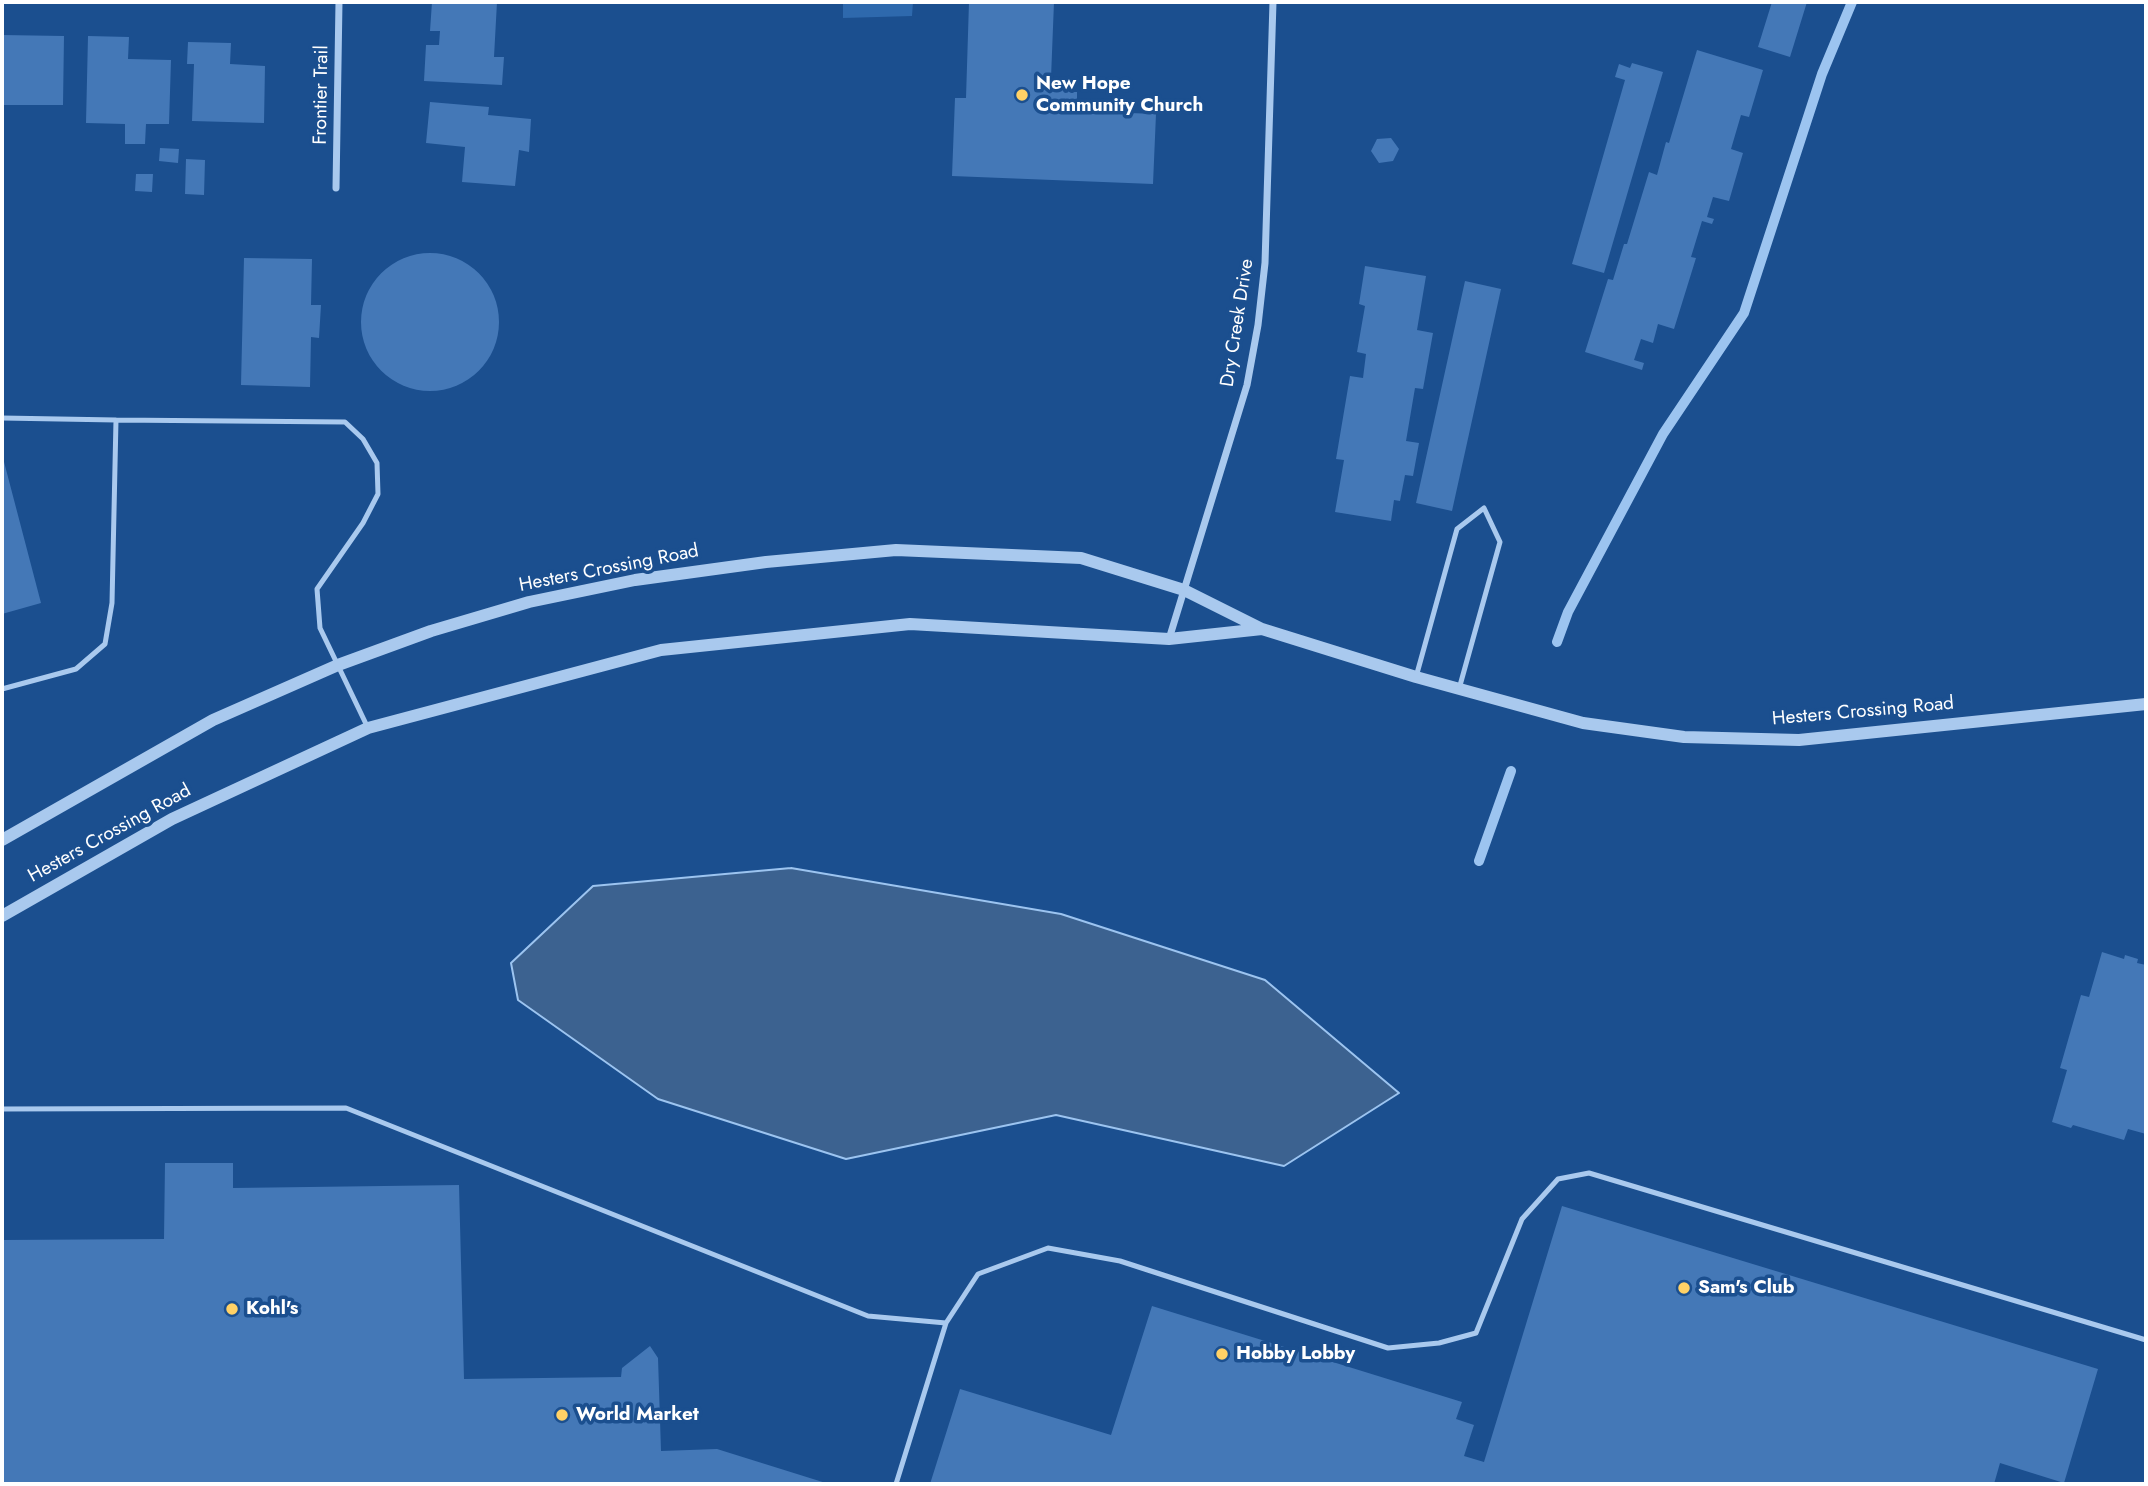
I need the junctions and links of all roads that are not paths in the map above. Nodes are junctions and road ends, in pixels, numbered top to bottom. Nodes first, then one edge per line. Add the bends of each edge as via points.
1 (339, 2) edge
2 (1273, 2) edge
3 (336, 188) dead end
4 (2, 418) edge
5 (116, 420) junction
6 (1184, 590) junction
7 (1262, 629) junction
8 (1169, 639) junction
9 (338, 664) junction
10 (1416, 677) junction
11 (1459, 689) junction
12 (2, 690) edge
13 (2146, 704) edge
14 (368, 728) junction
15 (2, 840) edge
16 (2, 916) edge
17 (2, 1109) edge
18 (946, 1323) junction
19 (2146, 1340) edge
20 (896, 1484) edge

1 - 3 street, Frontier Trail
2 - 6 street, Dry Creek Drive via 1265,263 1258,325 1247,385
4 - 5 lane
5 - 9 lane via 345,422 363,439 377,463 378,494 317,589 320,628
5 - 12 lane via 112,603 105,644 76,669
6 - 7 street, Hesters Crossing Road
6 - 8 street, Dry Creek Drive
6 - 9 street, Hesters Crossing Road via 1081,558 870,552 635,580 542,599 430,631
7 - 8 street, Hesters Crossing Road
7 - 10 street, Hesters Crossing Road
8 - 14 street, Hesters Crossing Road via 910,624 662,649
9 - 14 lane
9 - 15 street, Hesters Crossing Road via 213,720
10 - 11 street, Hesters Crossing Road
10 - 11 lane via 1457,529 1484,508 1500,542
11 - 13 street, Hesters Crossing Road via 1583,723 1684,737 1799,740
14 - 16 street, Hesters Crossing Road via 172,818
17 - 18 lane via 346,1108 868,1315
18 - 19 lane via 978,1274 1048,1248 1120,1261 1388,1348 1440,1343 1476,1333 1522,1219 1558,1179 1589,1173
18 - 20 lane

